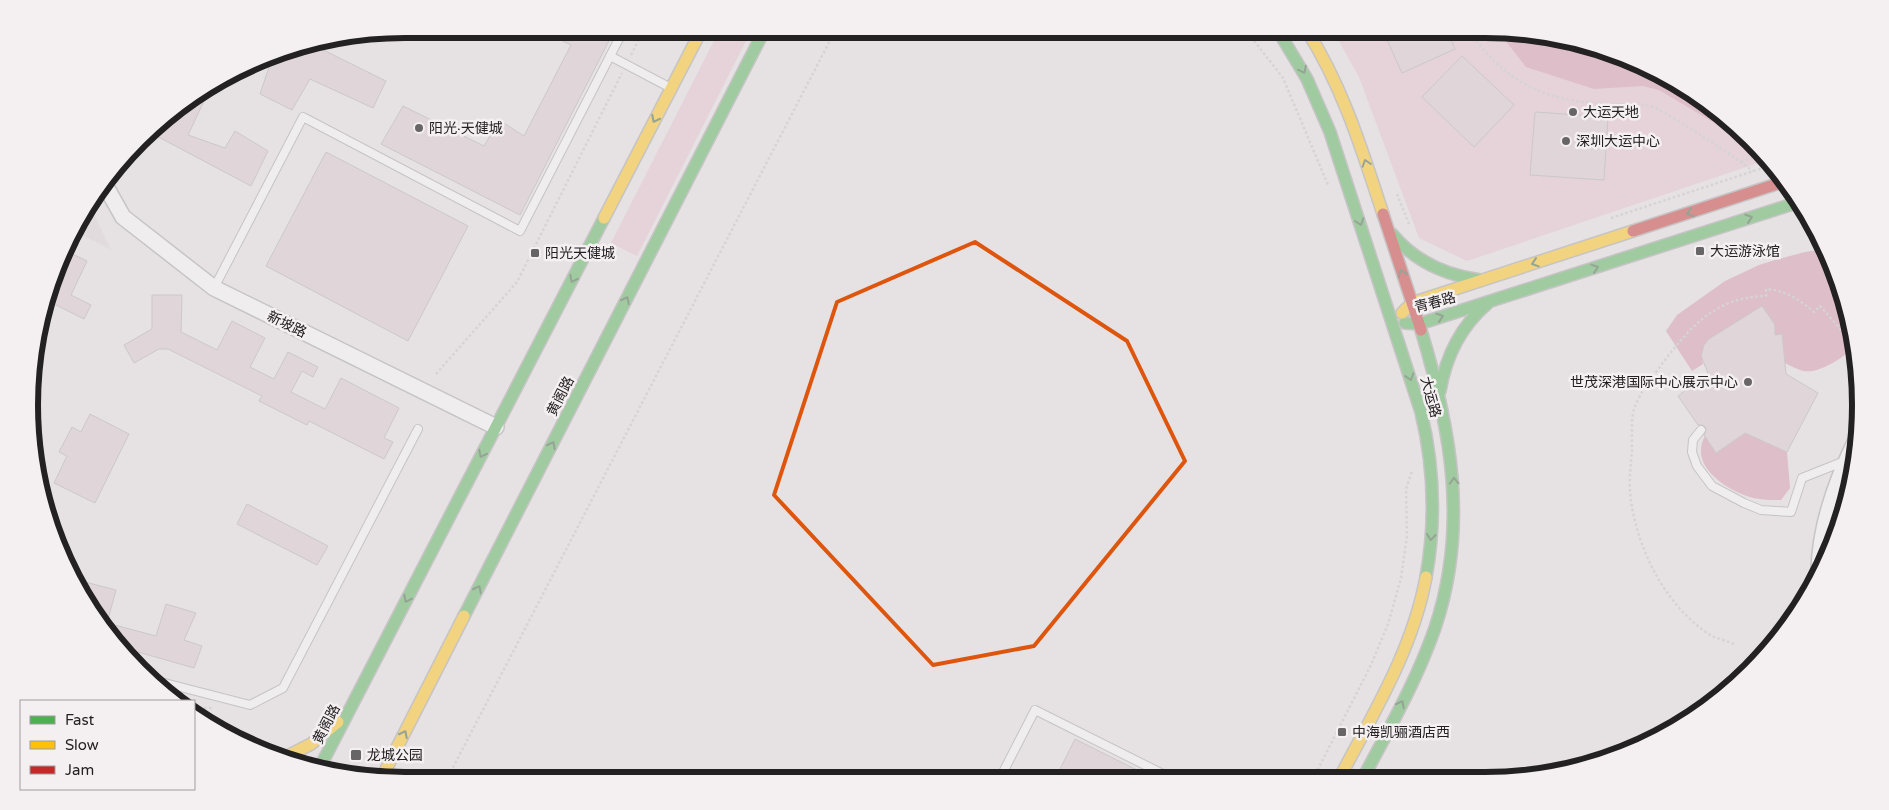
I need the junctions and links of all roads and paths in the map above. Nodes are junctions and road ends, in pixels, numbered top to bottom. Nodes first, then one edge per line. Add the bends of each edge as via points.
1 (619, 38) edge
2 (639, 38) edge
3 (697, 38) edge
4 (760, 38) edge
5 (831, 38) edge
6 (1251, 38) edge
7 (1283, 38) edge
8 (1311, 38) edge
9 (1473, 38) edge
10 (610, 56) junction
11 (626, 64) junction
12 (671, 88) junction
13 (1755, 157) edge
14 (1741, 162) junction
15 (1764, 168) edge
16 (1753, 171) junction
17 (1778, 184) edge
18 (108, 188) edge
19 (1395, 188) dead end
20 (1330, 190) dead end
21 (1792, 204) edge
22 (1610, 218) dead end
23 (1408, 224) dead end
24 (1387, 226) junction
25 (1482, 280) junction
26 (214, 288) junction
27 (1412, 302) junction
28 (1490, 302) junction
29 (1392, 322) junction
30 (1419, 324) junction
31 (436, 374) dead end
32 (1440, 394) junction
33 (496, 427) junction
34 (418, 429) dead end
35 (1701, 430) dead end
36 (1847, 456) edge
37 (1845, 461) junction
38 (1412, 470) dead end
39 (1819, 558) edge
40 (166, 683) edge
41 (349, 712) junction
42 (292, 755) edge
43 (322, 763) edge
44 (385, 772) edge
45 (451, 772) edge
46 (1003, 772) edge
47 (1159, 772) edge
48 (1317, 772) edge
49 (1342, 772) edge
50 (1366, 772) edge

1 - 10 lane
2 - 11 path
3 - 12 street, 黄阁路
44 -> 4 street, 黄阁路
5 - 45 path
6 - 20 path via 1283,78
7 -> 29 street, 大运路 via 1301,65 1336,149
24 -> 8 street, 大运路 via 1346,106 1331,70
9 - 14 path via 1508,74 1535,90 1570,101 1652,106
10 - 11 lane
10 - 26 lane via 520,231 303,116
11 - 12 lane
11 - 31 path via 517,282
12 -> 33 street, 黄阁路
13 - 14 path
14 - 16 path
15 - 16 path
16 - 22 path
17 -> 25 street, 青春路
18 - 26 street, 新坡路 via 123,217
19 - 23 path
28 -> 21 street, 青春路
24 - 25 street via 1406,251 1420,261 1450,274
27 -> 24 street, 大运路
25 - 27 street, 青春路
26 - 33 street, 新坡路
27 - 29 street, 青春路
27 - 30 street, 大运路
30 -> 28 street, 青春路
28 - 32 street via 1470,320 1456,343 1446,366
29 - 30 street, 青春路
29 -> 49 street, 大运路 via 1412,382 1428,449 1432,529 1420,604 1408,640
30 - 32 street, 大运路
50 -> 32 street, 大运路 via 1428,648 1452,563 1454,475
33 -> 41 street, 黄阁路
34 - 40 lane via 283,688 250,705
35 - 37 lane via 1693,440 1692,452 1697,466 1712,486 1761,510 1791,512 1802,478
36 - 37 street
37 - 39 street via 1831,498
38 - 48 path via 1406,489 1406,536 1401,578 1388,624 1371,665
41 - 42 street via 327,734
41 - 43 street, 黄阁路
46 - 47 lane via 1035,710

